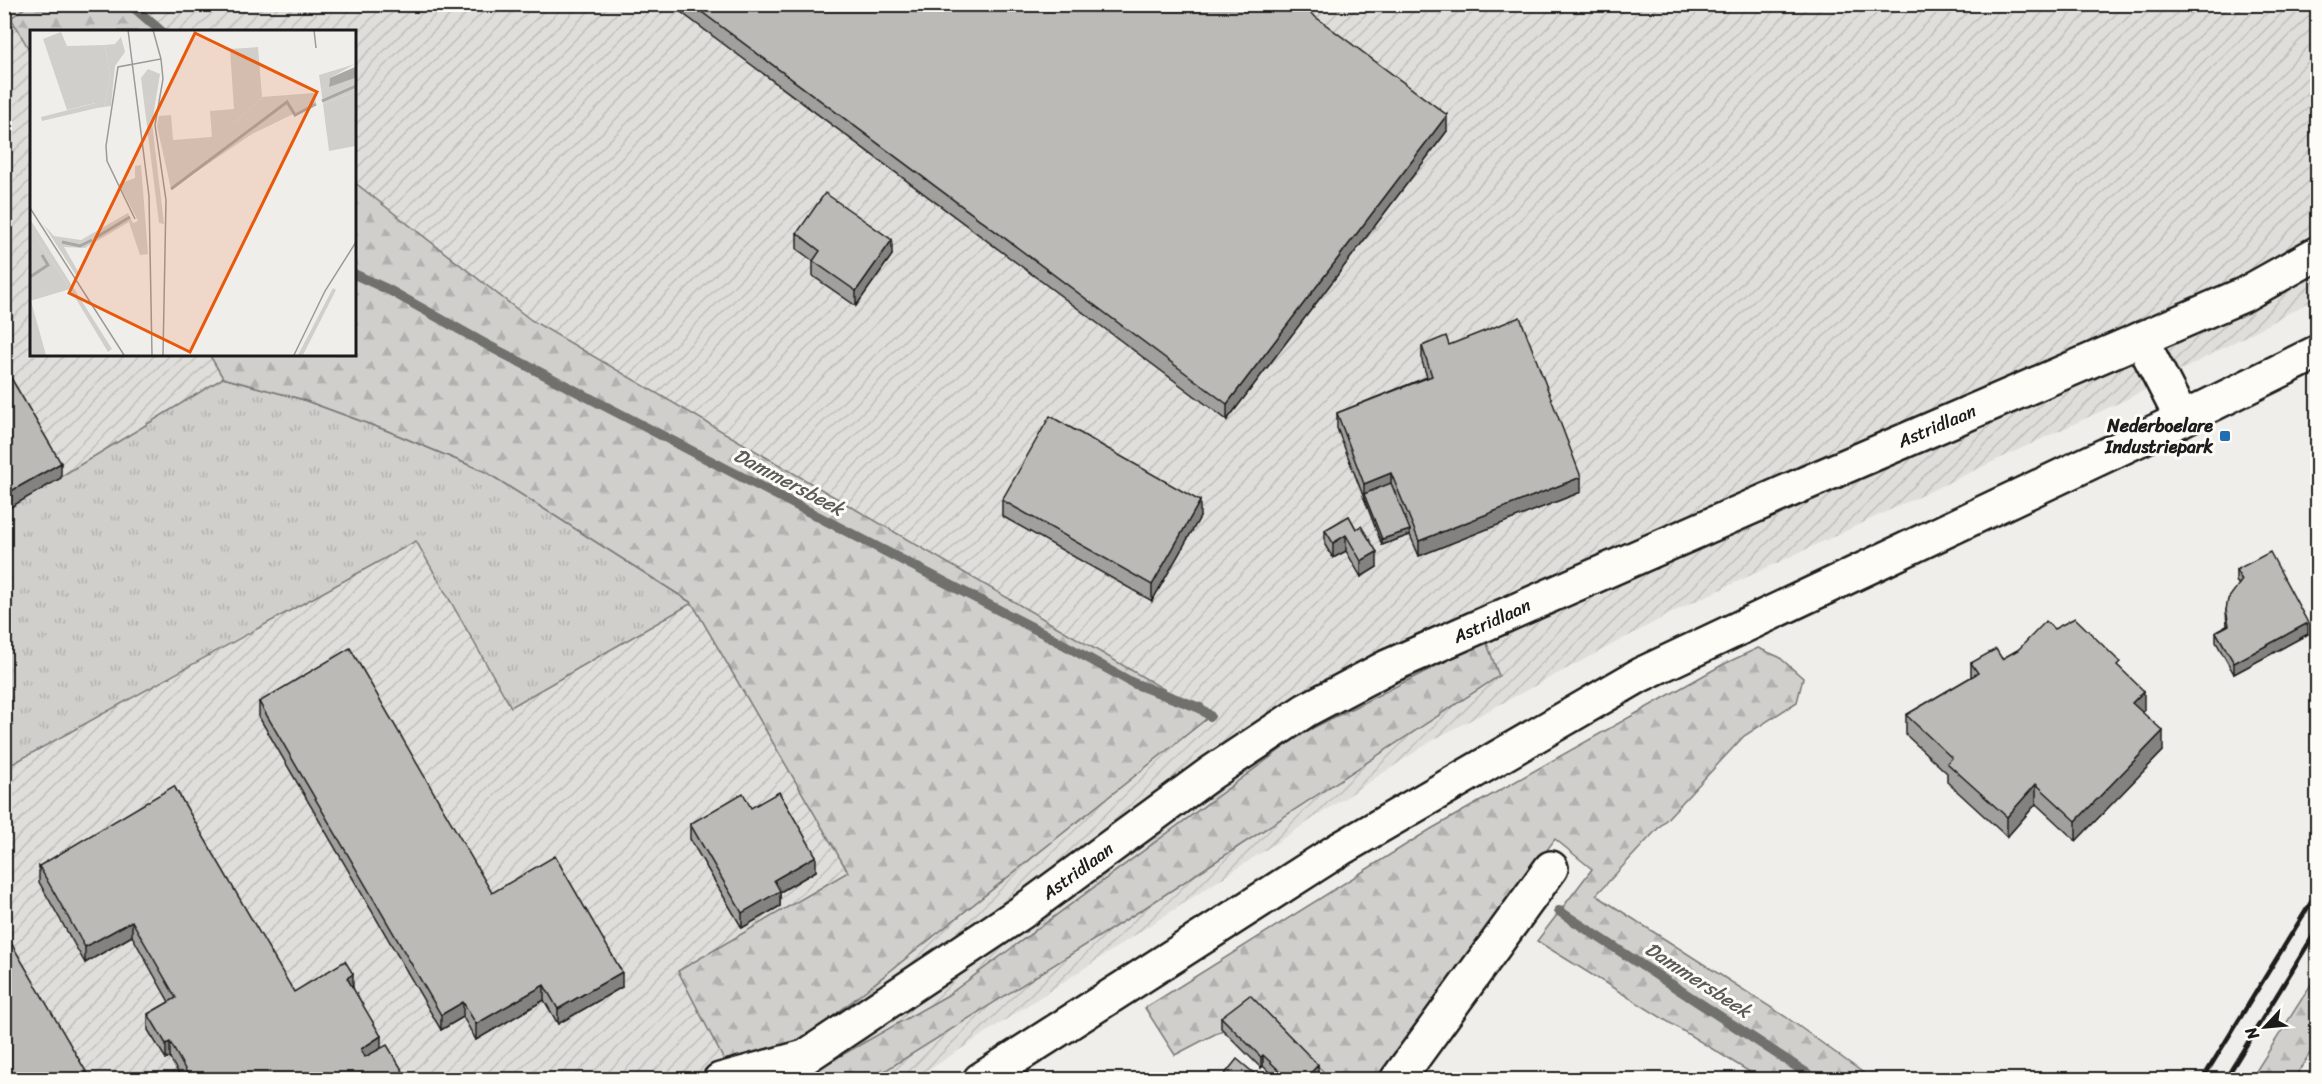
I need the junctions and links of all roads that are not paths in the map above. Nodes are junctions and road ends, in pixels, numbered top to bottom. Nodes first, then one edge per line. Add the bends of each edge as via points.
1 (2318, 253) edge
2 (2141, 339) junction
3 (2318, 352) edge
4 (2182, 419) junction
5 (1551, 868) dead end
6 (720, 1080) edge
7 (980, 1080) edge
8 (1397, 1080) edge

1 - 2 street, Astridlaan via 2243,295
2 - 4 street
2 - 6 street, Astridlaan via 1387,667 1306,710 1211,773 1022,912 805,1057
3 - 4 street
4 - 7 street via 1640,675 1340,849
5 - 8 street

